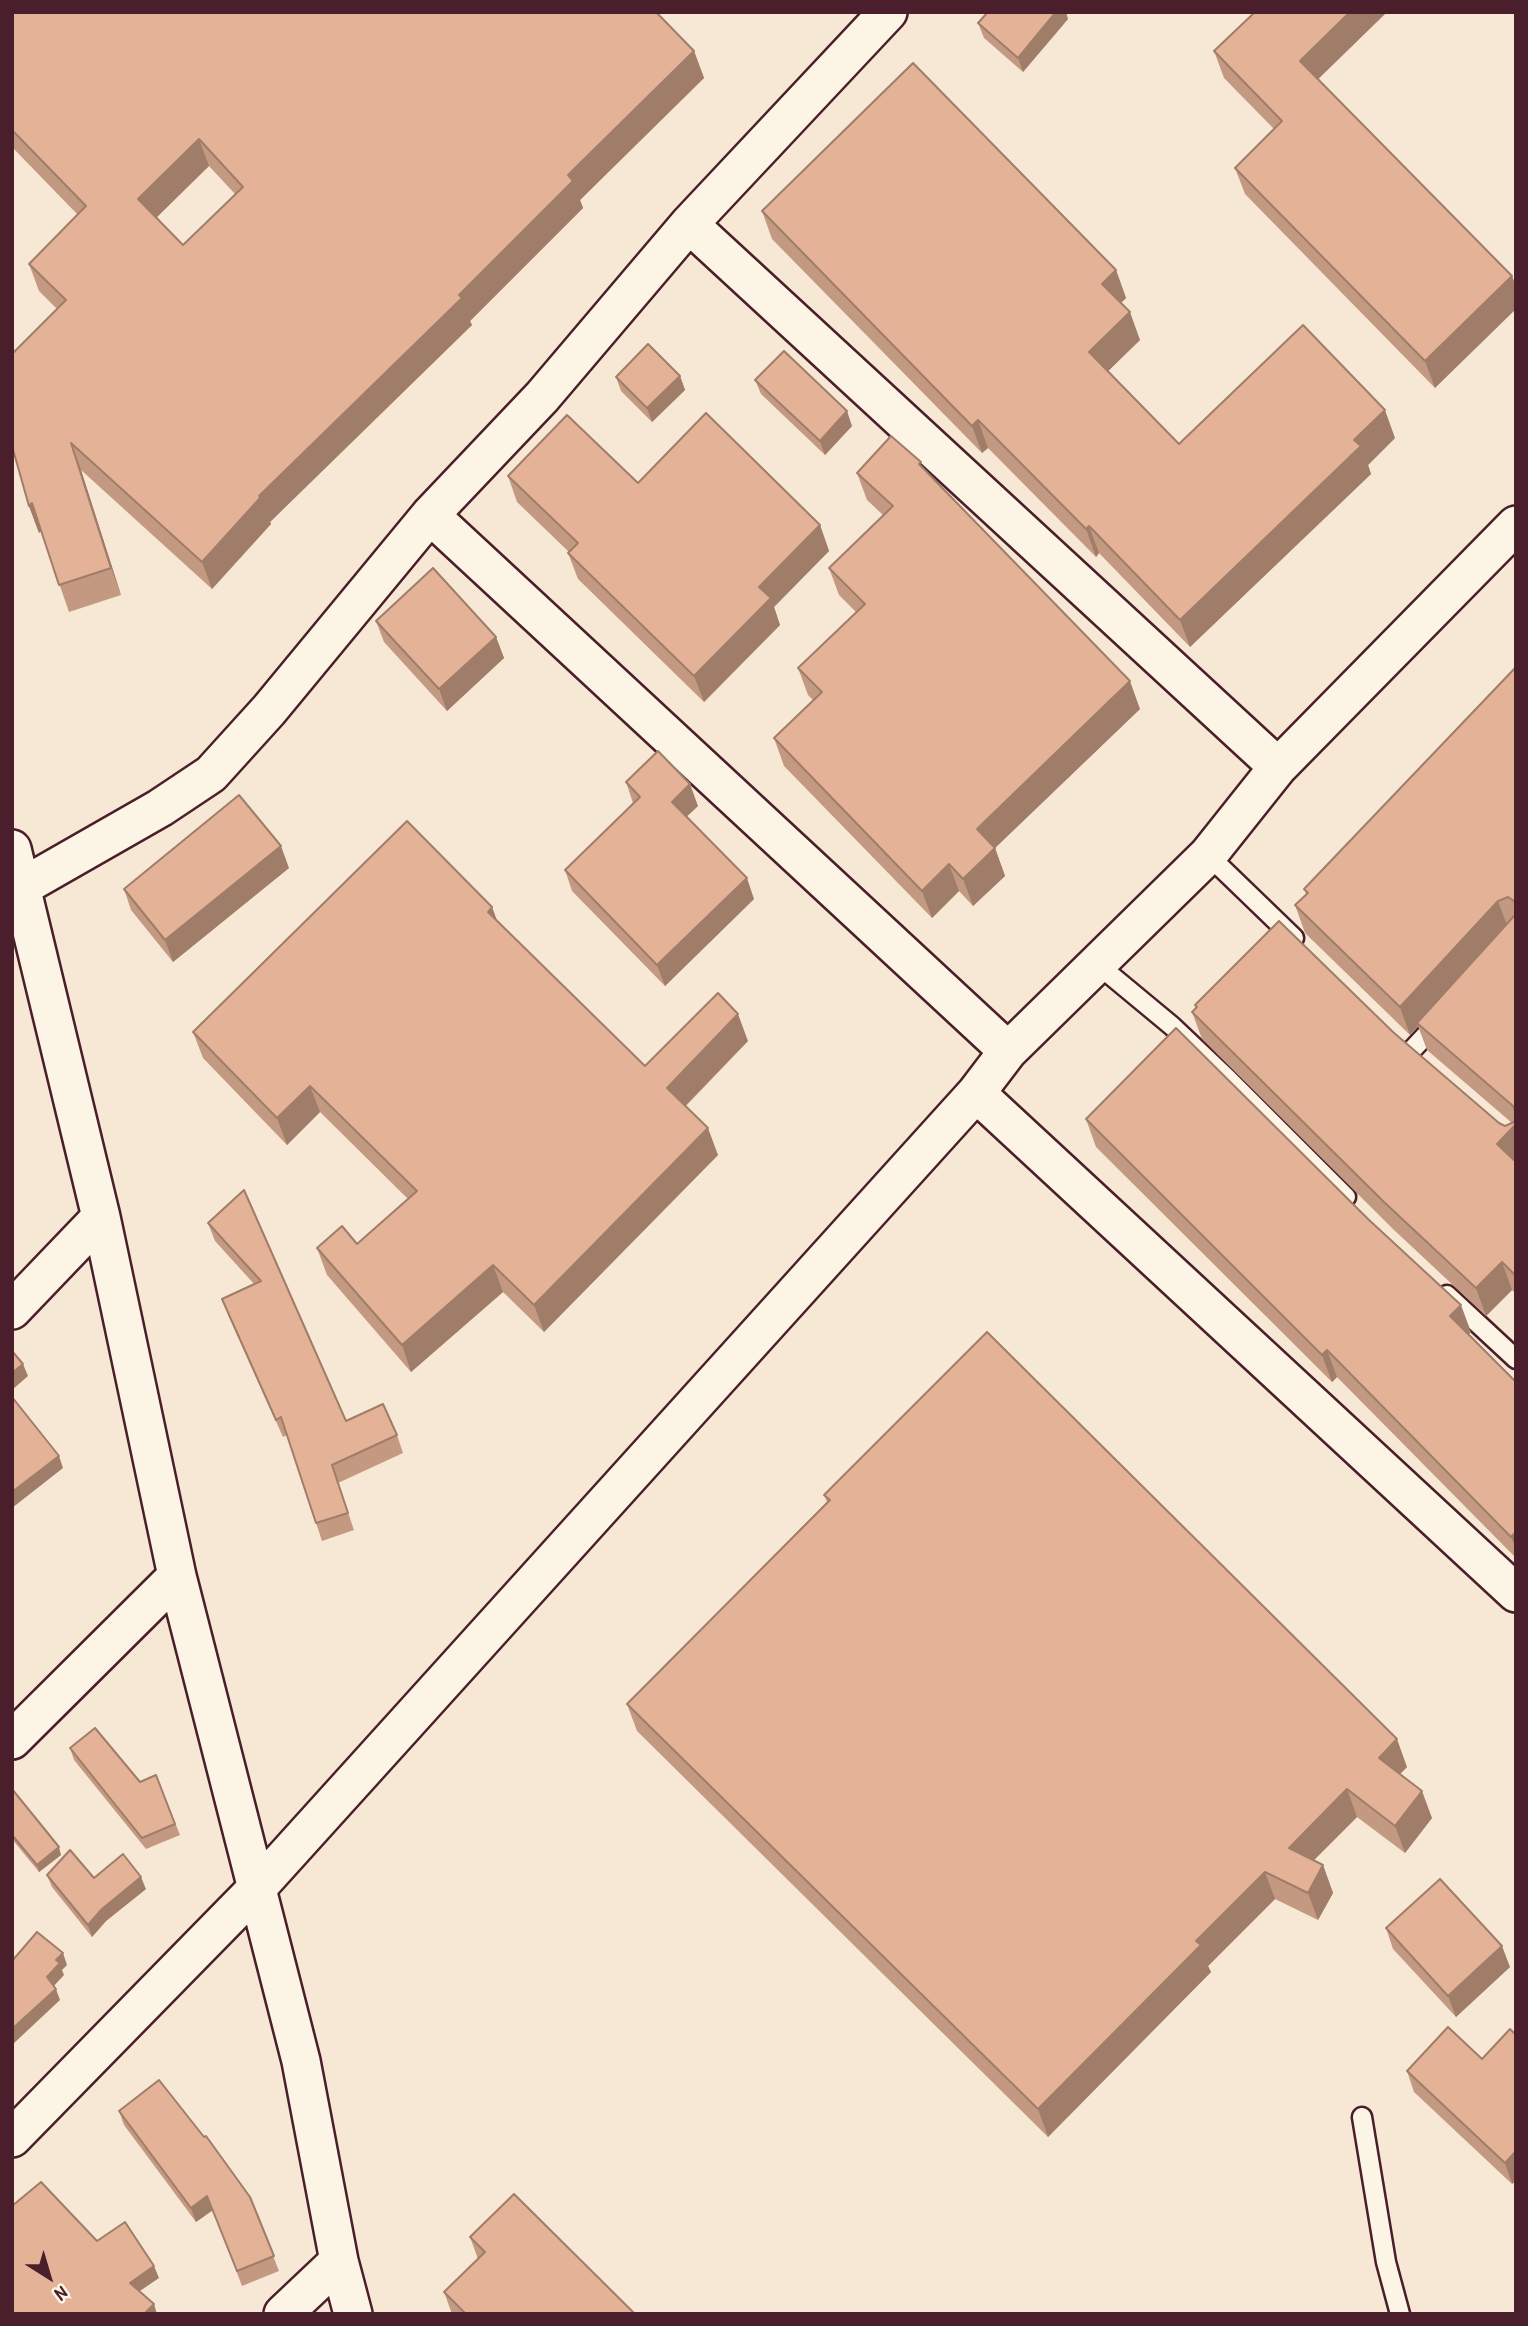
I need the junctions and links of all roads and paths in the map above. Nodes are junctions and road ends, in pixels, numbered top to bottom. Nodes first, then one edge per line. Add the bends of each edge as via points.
1 (888, 12) edge
2 (689, 224) junction
3 (430, 515) junction
4 (1516, 525) edge
5 (1278, 767) junction
6 (12, 849) edge
7 (1208, 855) junction
8 (16, 892) edge
9 (1305, 948) edge
10 (1096, 963) junction
11 (1446, 1013) edge
12 (1008, 1051) junction
13 (1412, 1051) edge
14 (976, 1093) junction
15 (1359, 1211) edge
16 (101, 1217) junction
17 (1436, 1285) edge
18 (12, 1310) edge
19 (1516, 1359) edge
20 (177, 1576) junction
21 (1516, 1593) edge
22 (12, 1740) edge
23 (258, 1886) junction
24 (1362, 2118) dead end
25 (12, 2138) edge
26 (339, 2261) junction
27 (283, 2314) edge
28 (353, 2314) edge
29 (1400, 2314) edge

1 - 2 street
2 - 3 street via 542,397
2 - 5 street
3 - 8 street via 211,774
3 - 12 street
4 - 5 street
5 - 7 street
6 - 8 street
7 - 9 lane
7 - 10 street
8 - 16 street
10 - 12 street
10 - 15 lane via 1172,1026
11 - 13 lane
12 - 14 street
14 - 21 street
14 - 23 street
16 - 18 street
16 - 20 street
17 - 19 lane
20 - 22 street
20 - 23 street
23 - 25 street
23 - 26 street via 301,2061
24 - 29 lane via 1386,2262
26 - 27 street
26 - 28 street

